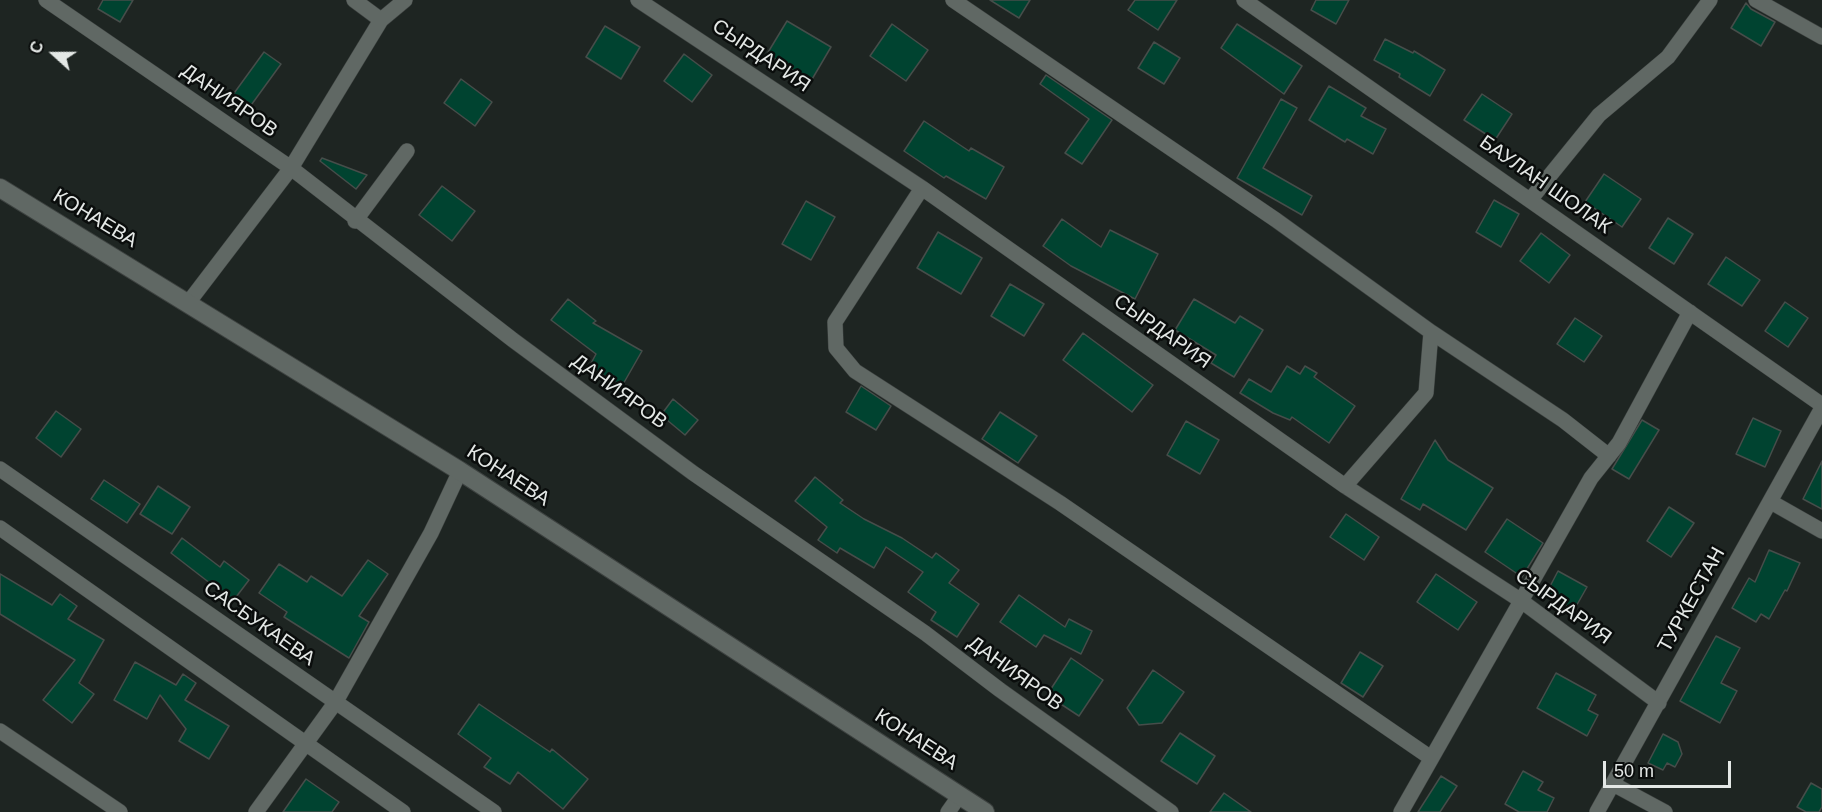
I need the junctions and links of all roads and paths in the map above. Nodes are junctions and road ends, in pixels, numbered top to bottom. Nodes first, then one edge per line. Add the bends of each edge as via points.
1 (46, 0) edge
2 (354, 0) edge
3 (405, 0) edge
4 (638, 0) edge
5 (953, 0) edge
6 (1244, 0) edge
7 (1710, 0) edge
8 (1756, 0) edge
9 (381, 20) junction
10 (1822, 38) edge
11 (407, 151) dead end
12 (291, 168) junction
13 (0, 188) edge
14 (922, 188) junction
15 (1530, 200) junction
16 (355, 220) junction
17 (188, 303) junction
18 (1690, 312) junction
19 (1431, 333) junction
20 (1822, 406) edge
21 (1609, 456) junction
22 (0, 469) edge
23 (460, 471) junction
24 (1345, 486) junction
25 (1771, 502) junction
26 (0, 528) edge
27 (1822, 531) edge
28 (1520, 600) junction
29 (335, 703) junction
30 (1659, 703) junction
31 (0, 731) edge
32 (306, 742) junction
33 (1431, 758) junction
34 (1613, 784) junction
35 (960, 795) junction
36 (120, 812) edge
37 (256, 812) edge
38 (403, 812) edge
39 (494, 812) edge
40 (948, 812) edge
41 (985, 812) edge
42 (1171, 812) edge
43 (1401, 812) edge
44 (1597, 812) edge
45 (1665, 812) edge

1 - 12 street, ДАНИЯРОВ
2 - 9 street
3 - 9 street
4 - 14 street, СЫРДАРИЯ
5 - 19 street via 1285,226
6 - 15 street, БАУЛАН ШОЛАК
7 - 15 street via 1668,57 1599,115
8 - 10 street
9 - 12 street
11 - 16 street
12 - 16 street, ДАНИЯРОВ
12 - 17 street
13 - 17 main road, КОНАЕВА
14 - 24 street, СЫРДАРИЯ
14 - 33 street via 835,322 836,348 855,371 1060,503
15 - 18 street, БАУЛАН ШОЛАК
16 - 42 street, ДАНИЯРОВ via 693,473 925,633
17 - 23 main road, КОНАЕВА
18 - 20 street, БАУЛАН ШОЛАК
18 - 21 street
19 - 21 street via 1563,420
19 - 24 street via 1426,393
20 - 25 street, ТУРКЕСТАН
21 - 28 street via 1591,478
22 - 29 street, САСБУКАЕВА
23 - 29 street via 431,534
23 - 35 main road, КОНАЕВА
24 - 28 street, СЫРДАРИЯ
25 - 27 street
25 - 30 street, ТУРКЕСТАН
26 - 32 street
28 - 30 street, СЫРДАРИЯ
28 - 33 street
29 - 32 street
29 - 39 street, САСБУКАЕВА
30 - 34 street, ТУРКЕСТАН
31 - 36 street
32 - 37 street
32 - 38 street
33 - 43 street
34 - 44 street, ТУРКЕСТАН
34 - 45 street
35 - 40 street
35 - 41 main road, КОНАЕВА

